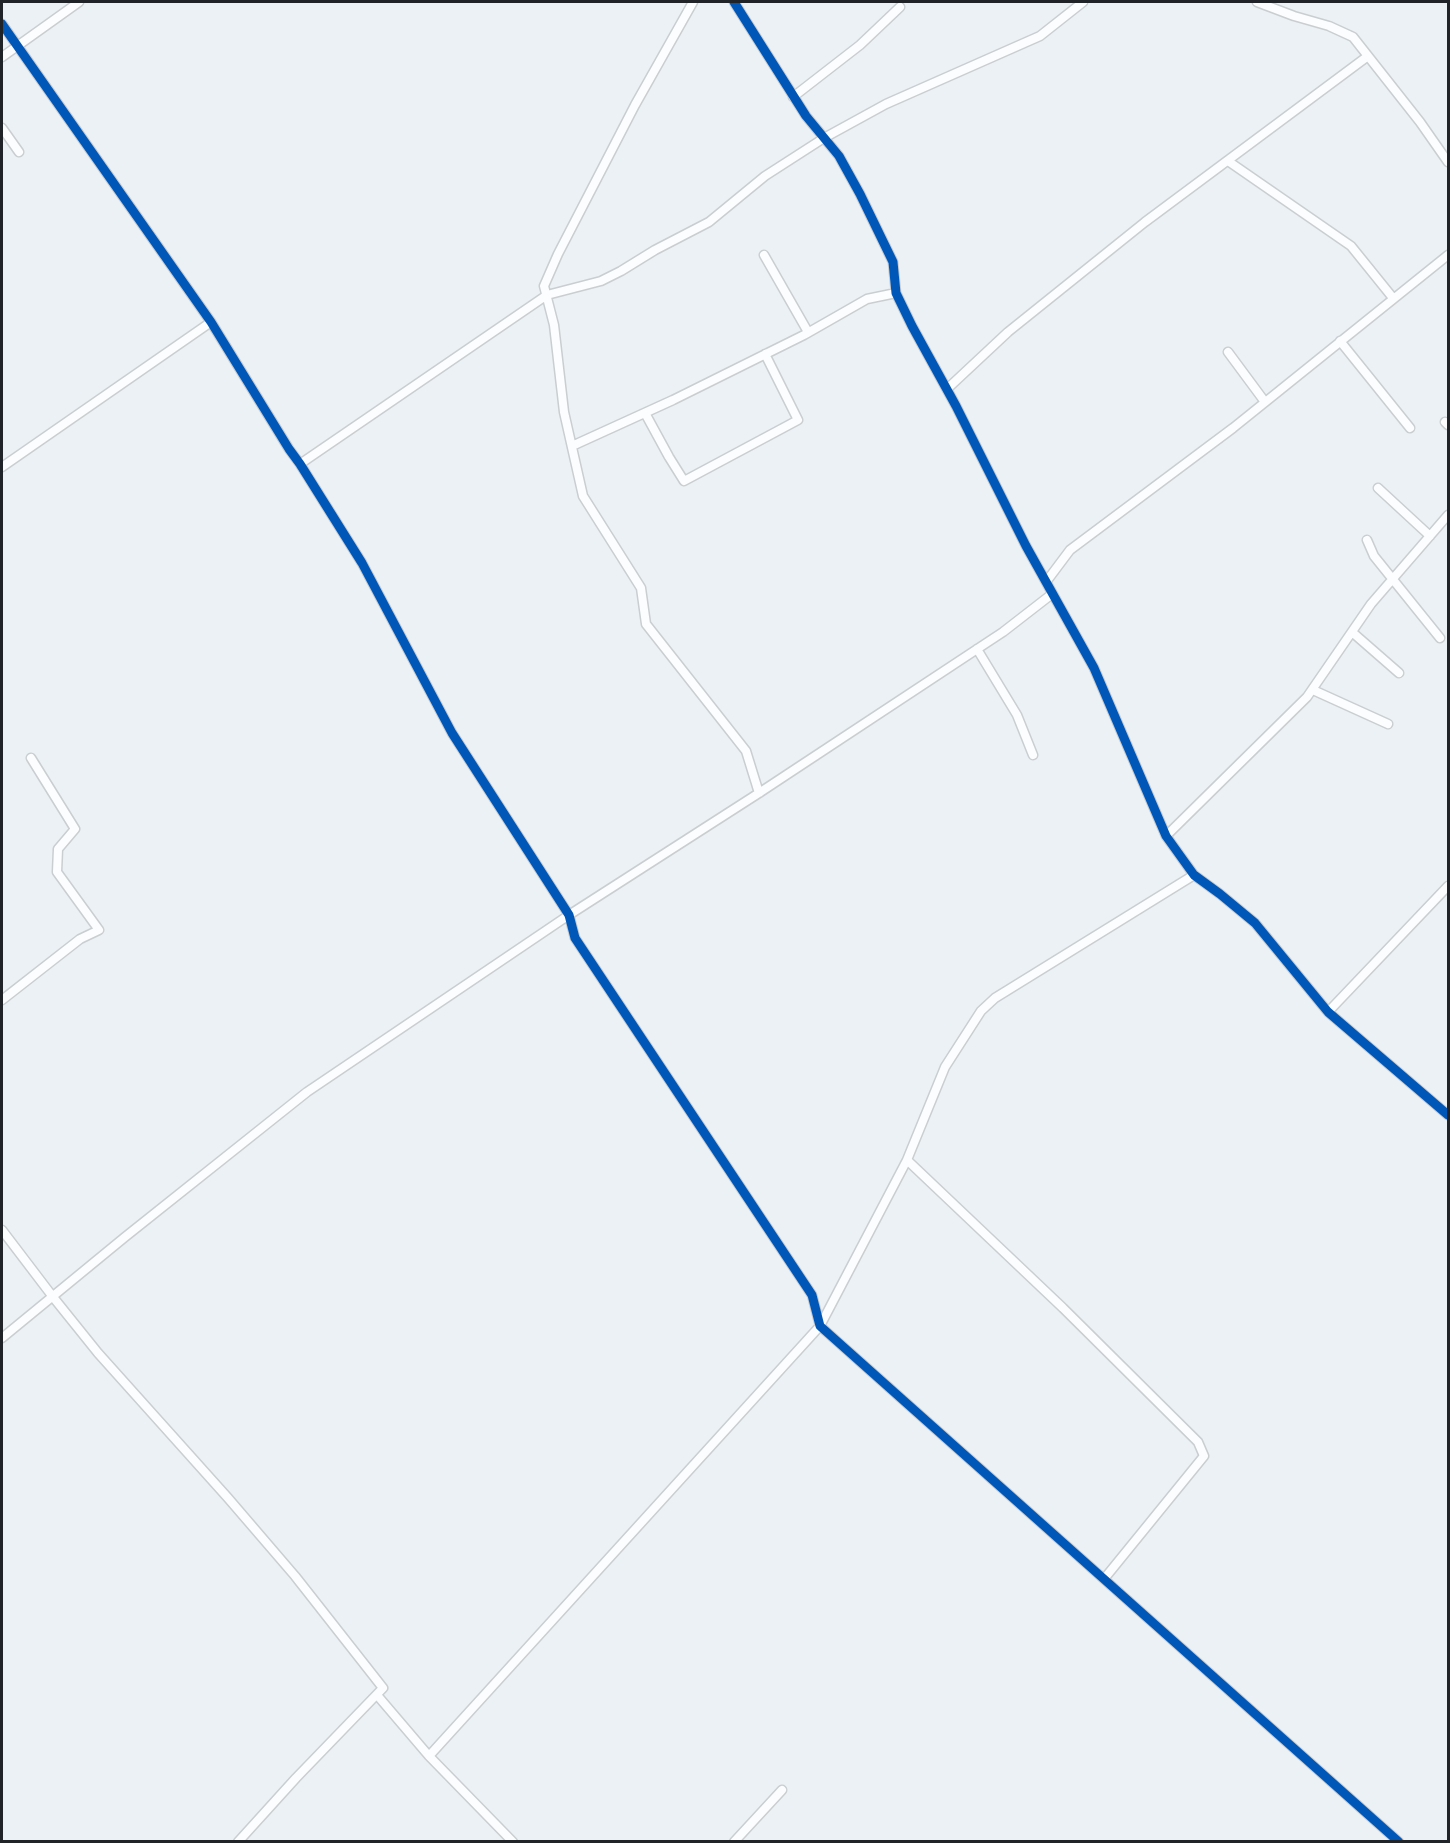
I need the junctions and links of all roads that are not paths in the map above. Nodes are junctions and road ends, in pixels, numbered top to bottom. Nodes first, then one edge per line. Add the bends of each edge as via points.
1 (79, 2) edge
2 (693, 2) edge
3 (734, 2) edge
4 (1083, 2) edge
5 (1257, 2) edge
6 (900, 7) dead end
7 (2, 24) edge
8 (17, 46) junction
9 (1368, 56) junction
10 (2, 57) edge
11 (794, 97) junction
12 (2, 128) edge
13 (824, 138) junction
14 (19, 152) dead end
15 (1228, 161) junction
16 (1449, 162) edge
17 (764, 255) dead end
18 (1449, 255) edge
19 (896, 293) junction
20 (547, 295) junction
21 (1393, 298) junction
22 (211, 322) junction
23 (808, 332) junction
24 (1340, 341) junction
25 (1228, 352) dead end
26 (765, 354) junction
27 (947, 389) junction
28 (1264, 402) junction
29 (645, 413) junction
30 (1410, 428) dead end
31 (572, 446) junction
32 (300, 464) junction
33 (2, 466) edge
34 (1378, 488) dead end
35 (1449, 514) edge
36 (1430, 536) junction
37 (1367, 540) dead end
38 (1392, 579) junction
39 (1046, 582) junction
40 (1052, 594) junction
41 (1352, 632) junction
42 (1440, 638) dead end
43 (977, 649) junction
44 (1399, 673) dead end
45 (1312, 690) junction
46 (1388, 724) dead end
47 (1033, 755) dead end
48 (30, 758) dead end
49 (759, 793) junction
50 (1166, 836) junction
51 (1194, 875) junction
52 (1447, 889) edge
53 (569, 915) junction
54 (2, 1000) edge
55 (1328, 1012) junction
56 (1449, 1115) edge
57 (907, 1160) junction
58 (2, 1230) edge
59 (53, 1297) junction
60 (820, 1326) junction
61 (2, 1338) edge
62 (1104, 1579) junction
63 (377, 1695) junction
64 (429, 1756) junction
65 (782, 1790) dead end
66 (238, 1842) edge
67 (513, 1842) edge
68 (734, 1842) edge
69 (1399, 1842) edge

1 - 8 street
2 - 20 street via 558,254 544,286
3 - 11 street
4 - 13 street via 1040,36 886,104
5 - 9 street via 1353,37
6 - 11 street via 860,45
7 - 8 street
8 - 10 street
8 - 22 street
9 - 15 street
9 - 16 street
11 - 13 street
12 - 14 street
13 - 19 street via 839,156 893,262
13 - 20 street via 765,176 710,222 688,235 601,281
15 - 21 street via 1352,246
15 - 27 street via 1008,332
17 - 23 street
18 - 21 street
19 - 23 street via 867,299
19 - 27 street
20 - 31 street
20 - 32 street
21 - 24 street
22 - 32 street
22 - 33 street
23 - 26 street
24 - 28 street
24 - 30 street
25 - 28 street
26 - 29 street
26 - 29 street via 798,420 684,481
27 - 39 street
28 - 39 street via 1070,550
29 - 31 street
31 - 49 street via 583,496 641,588 646,624 746,751
32 - 53 street via 362,562 452,733
34 - 36 street
35 - 36 street
36 - 38 street
37 - 38 street
38 - 41 street
38 - 42 street
39 - 40 street
40 - 43 street
40 - 50 street via 1094,668
41 - 44 street
41 - 45 street
43 - 47 street via 1017,715
43 - 49 street
45 - 46 street
45 - 50 street
48 - 54 street via 75,829 58,849 57,872 99,930 80,939
49 - 53 street
50 - 51 street
51 - 55 street via 1255,923
51 - 57 street via 995,998 981,1011 945,1067
52 - 55 street
53 - 59 street via 307,1092
53 - 60 street via 575,939 812,1294
55 - 56 street
57 - 60 street
57 - 62 street via 1198,1442 1204,1456
58 - 59 street
59 - 61 street
59 - 63 street via 295,1576 383,1688
60 - 62 street
60 - 64 street
62 - 69 street
63 - 64 street
63 - 66 street
64 - 67 street
65 - 68 street

